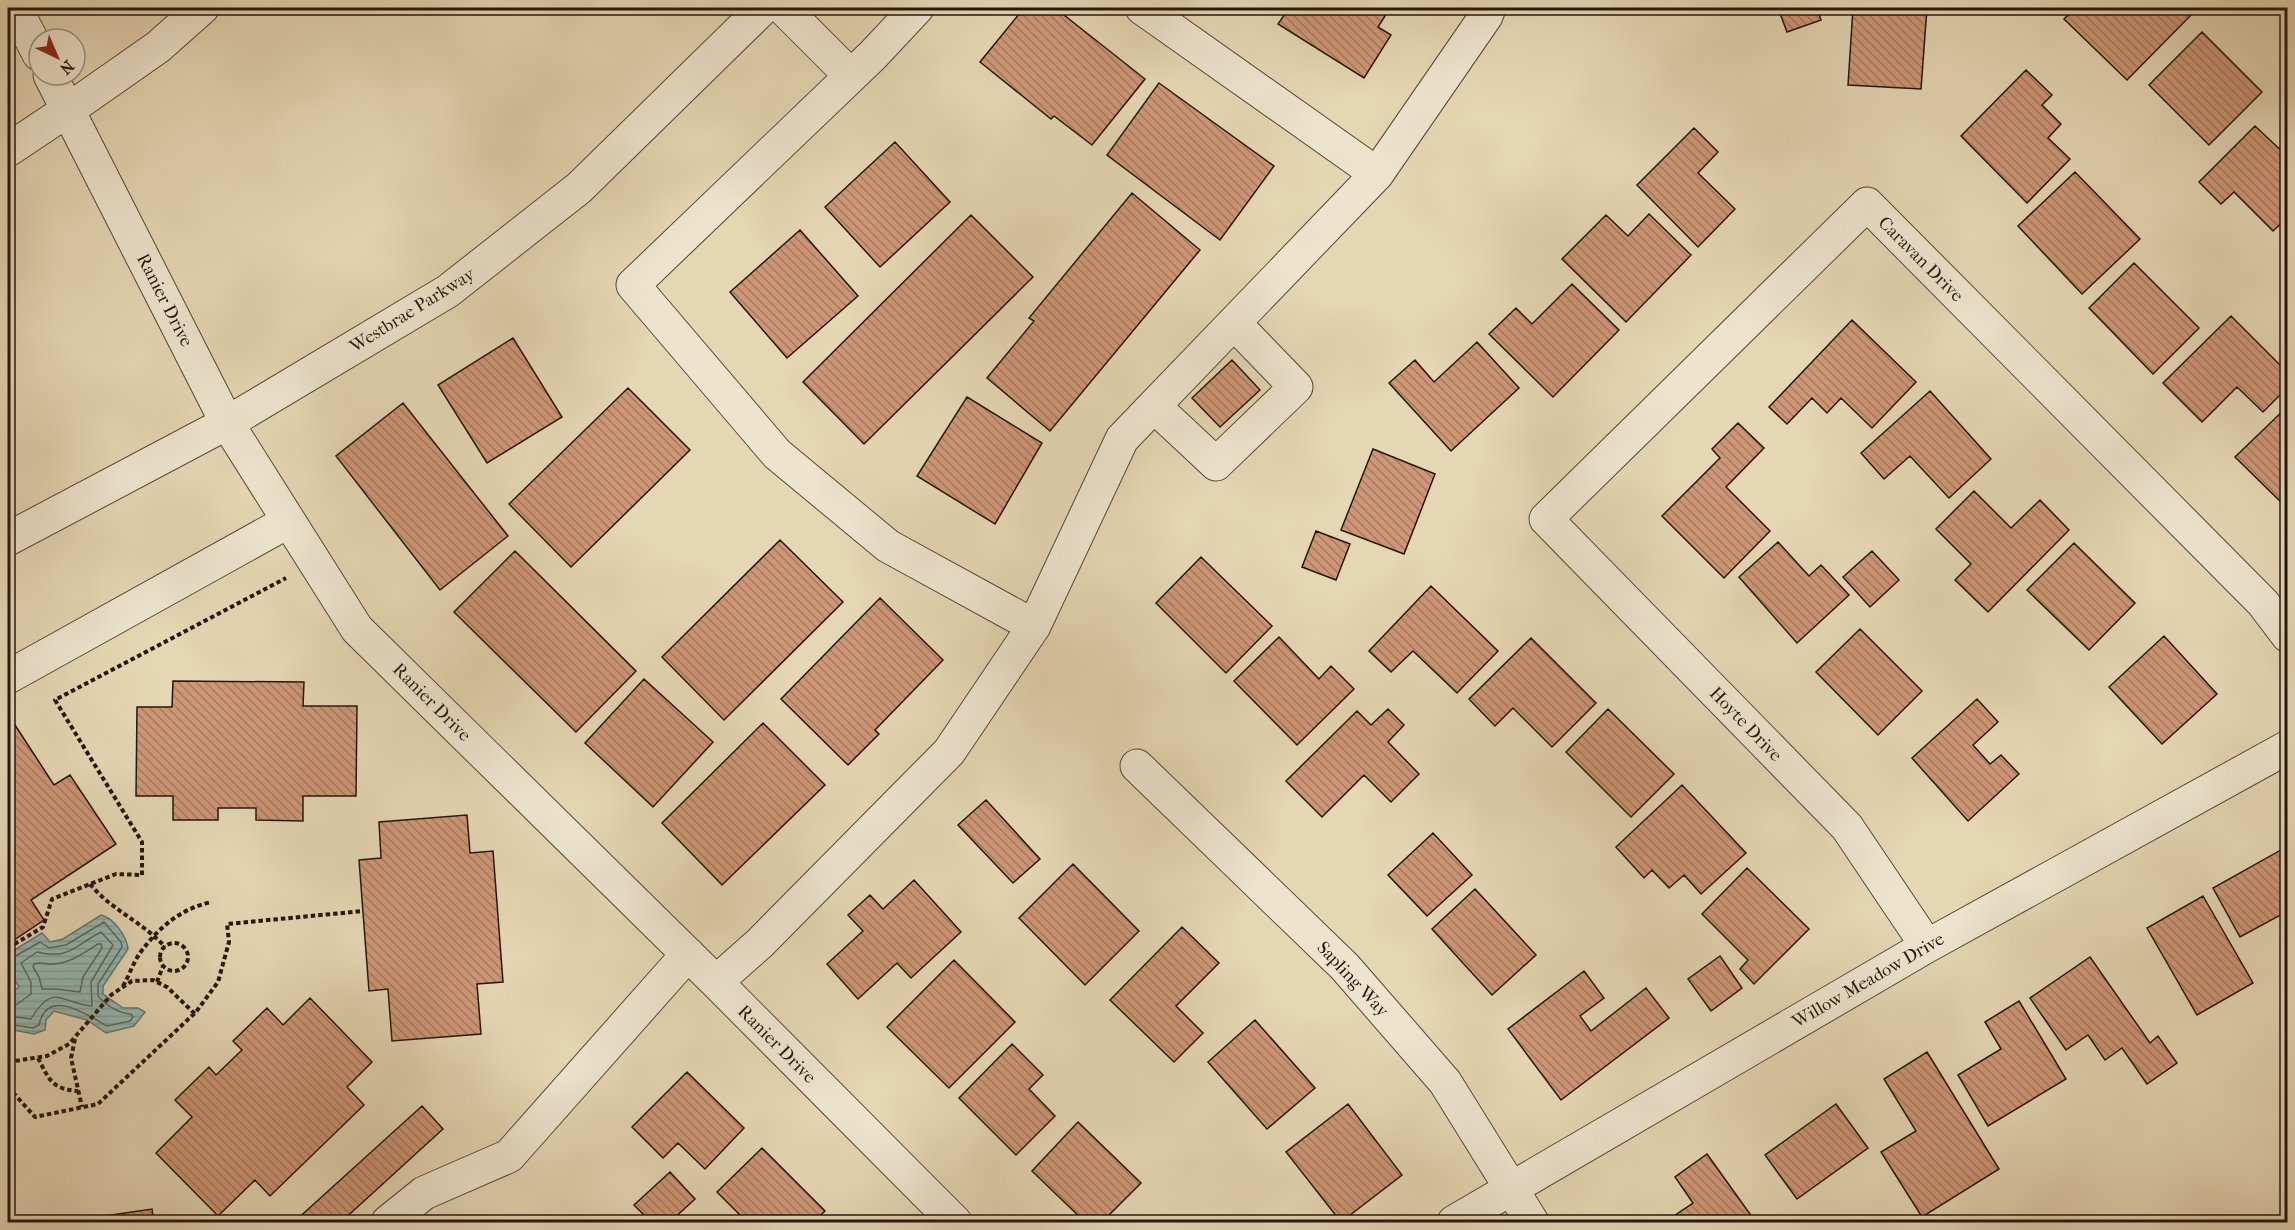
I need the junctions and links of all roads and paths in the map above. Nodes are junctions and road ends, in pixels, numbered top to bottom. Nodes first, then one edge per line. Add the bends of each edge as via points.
1 (15, 8) edge
2 (202, 8) edge
3 (763, 8) edge
4 (783, 8) edge
5 (1142, 8) edge
6 (1489, 8) edge
7 (901, 13) edge
8 (27, 31) edge
9 (851, 76) junction
10 (56, 87) edge
11 (68, 111) junction
12 (8, 150) edge
13 (1377, 174) junction
14 (1234, 323) junction
15 (1154, 406) junction
16 (227, 423) junction
17 (1546, 519) joint
18 (290, 521) junction
19 (8, 539) edge
20 (316, 563) junction
21 (1034, 626) junction
22 (2288, 636) edge
23 (8, 676) edge
24 (2288, 747) edge
25 (1137, 766) dead end
26 (90, 884) junction
27 (212, 902) dead end
28 (363, 911) dead end
29 (155, 936) junction
30 (1927, 946) junction
31 (165, 947) junction
32 (8, 948) edge
33 (688, 954) junction
34 (164, 965) junction
35 (157, 982) junction
36 (716, 982) junction
37 (122, 987) junction
38 (195, 1014) junction
39 (75, 1038) junction
40 (38, 1058) junction
41 (8, 1062) edge
42 (8, 1087) edge
43 (78, 1091) junction
44 (82, 1107) junction
45 (1512, 1187) junction
46 (388, 1222) edge
47 (955, 1222) edge
48 (1454, 1222) edge
49 (1533, 1222) edge

1 - 8 street
2 - 11 street via 158,47
3 - 16 street, Westbrae Parkway via 579,188 506,247 448,291
4 - 9 street
5 - 13 street
6 - 13 street
7 - 9 street
9 - 21 street via 633,285 777,454 888,546
10 - 11 street, Ranier Drive
11 - 12 street
11 - 16 street, Ranier Drive
13 - 14 street
14 - 15 street
14 - 15 street via 1296,387 1216,464
15 - 21 street via 1122,439
16 - 18 street, Ranier Drive
16 - 19 street, Westbrae Parkway
17 - 22 street, Caravan Drive via 1867,204 2263,603
17 - 30 street, Hoyte Drive via 1846,827
18 - 20 street, Ranier Drive
18 - 23 street
20 - 26 path via 55,700 142,842 142,875 116,874
20 - 33 street, Ranier Drive via 357,628
21 - 36 street via 949,752 760,943
24 - 30 street, Willow Meadow Drive
25 - 45 street, Sapling Way via 1345,967 1445,1082
26 - 29 path via 102,898
26 - 32 path via 52,899 43,927
27 - 29 path via 175,915
28 - 38 path via 227,924 229,942 218,982
29 - 31 path
29 - 37 path via 139,953
30 - 45 street, Willow Meadow Drive
31 - 34 path via 161,955
31 - 34 path via 178,943 186,949 188,958 178,970 169,970
33 - 36 street, Ranier Drive
33 - 46 street via 509,1156 424,1193
34 - 35 path
35 - 37 path via 132,981
35 - 38 path
36 - 47 street, Ranier Drive
37 - 39 path
38 - 44 path via 98,1104
39 - 40 path
39 - 43 path via 71,1058
40 - 41 path
40 - 43 path via 49,1080 62,1090
42 - 44 path via 35,1117
43 - 44 path
45 - 48 street, Willow Meadow Drive
45 - 49 street, Sapling Way

